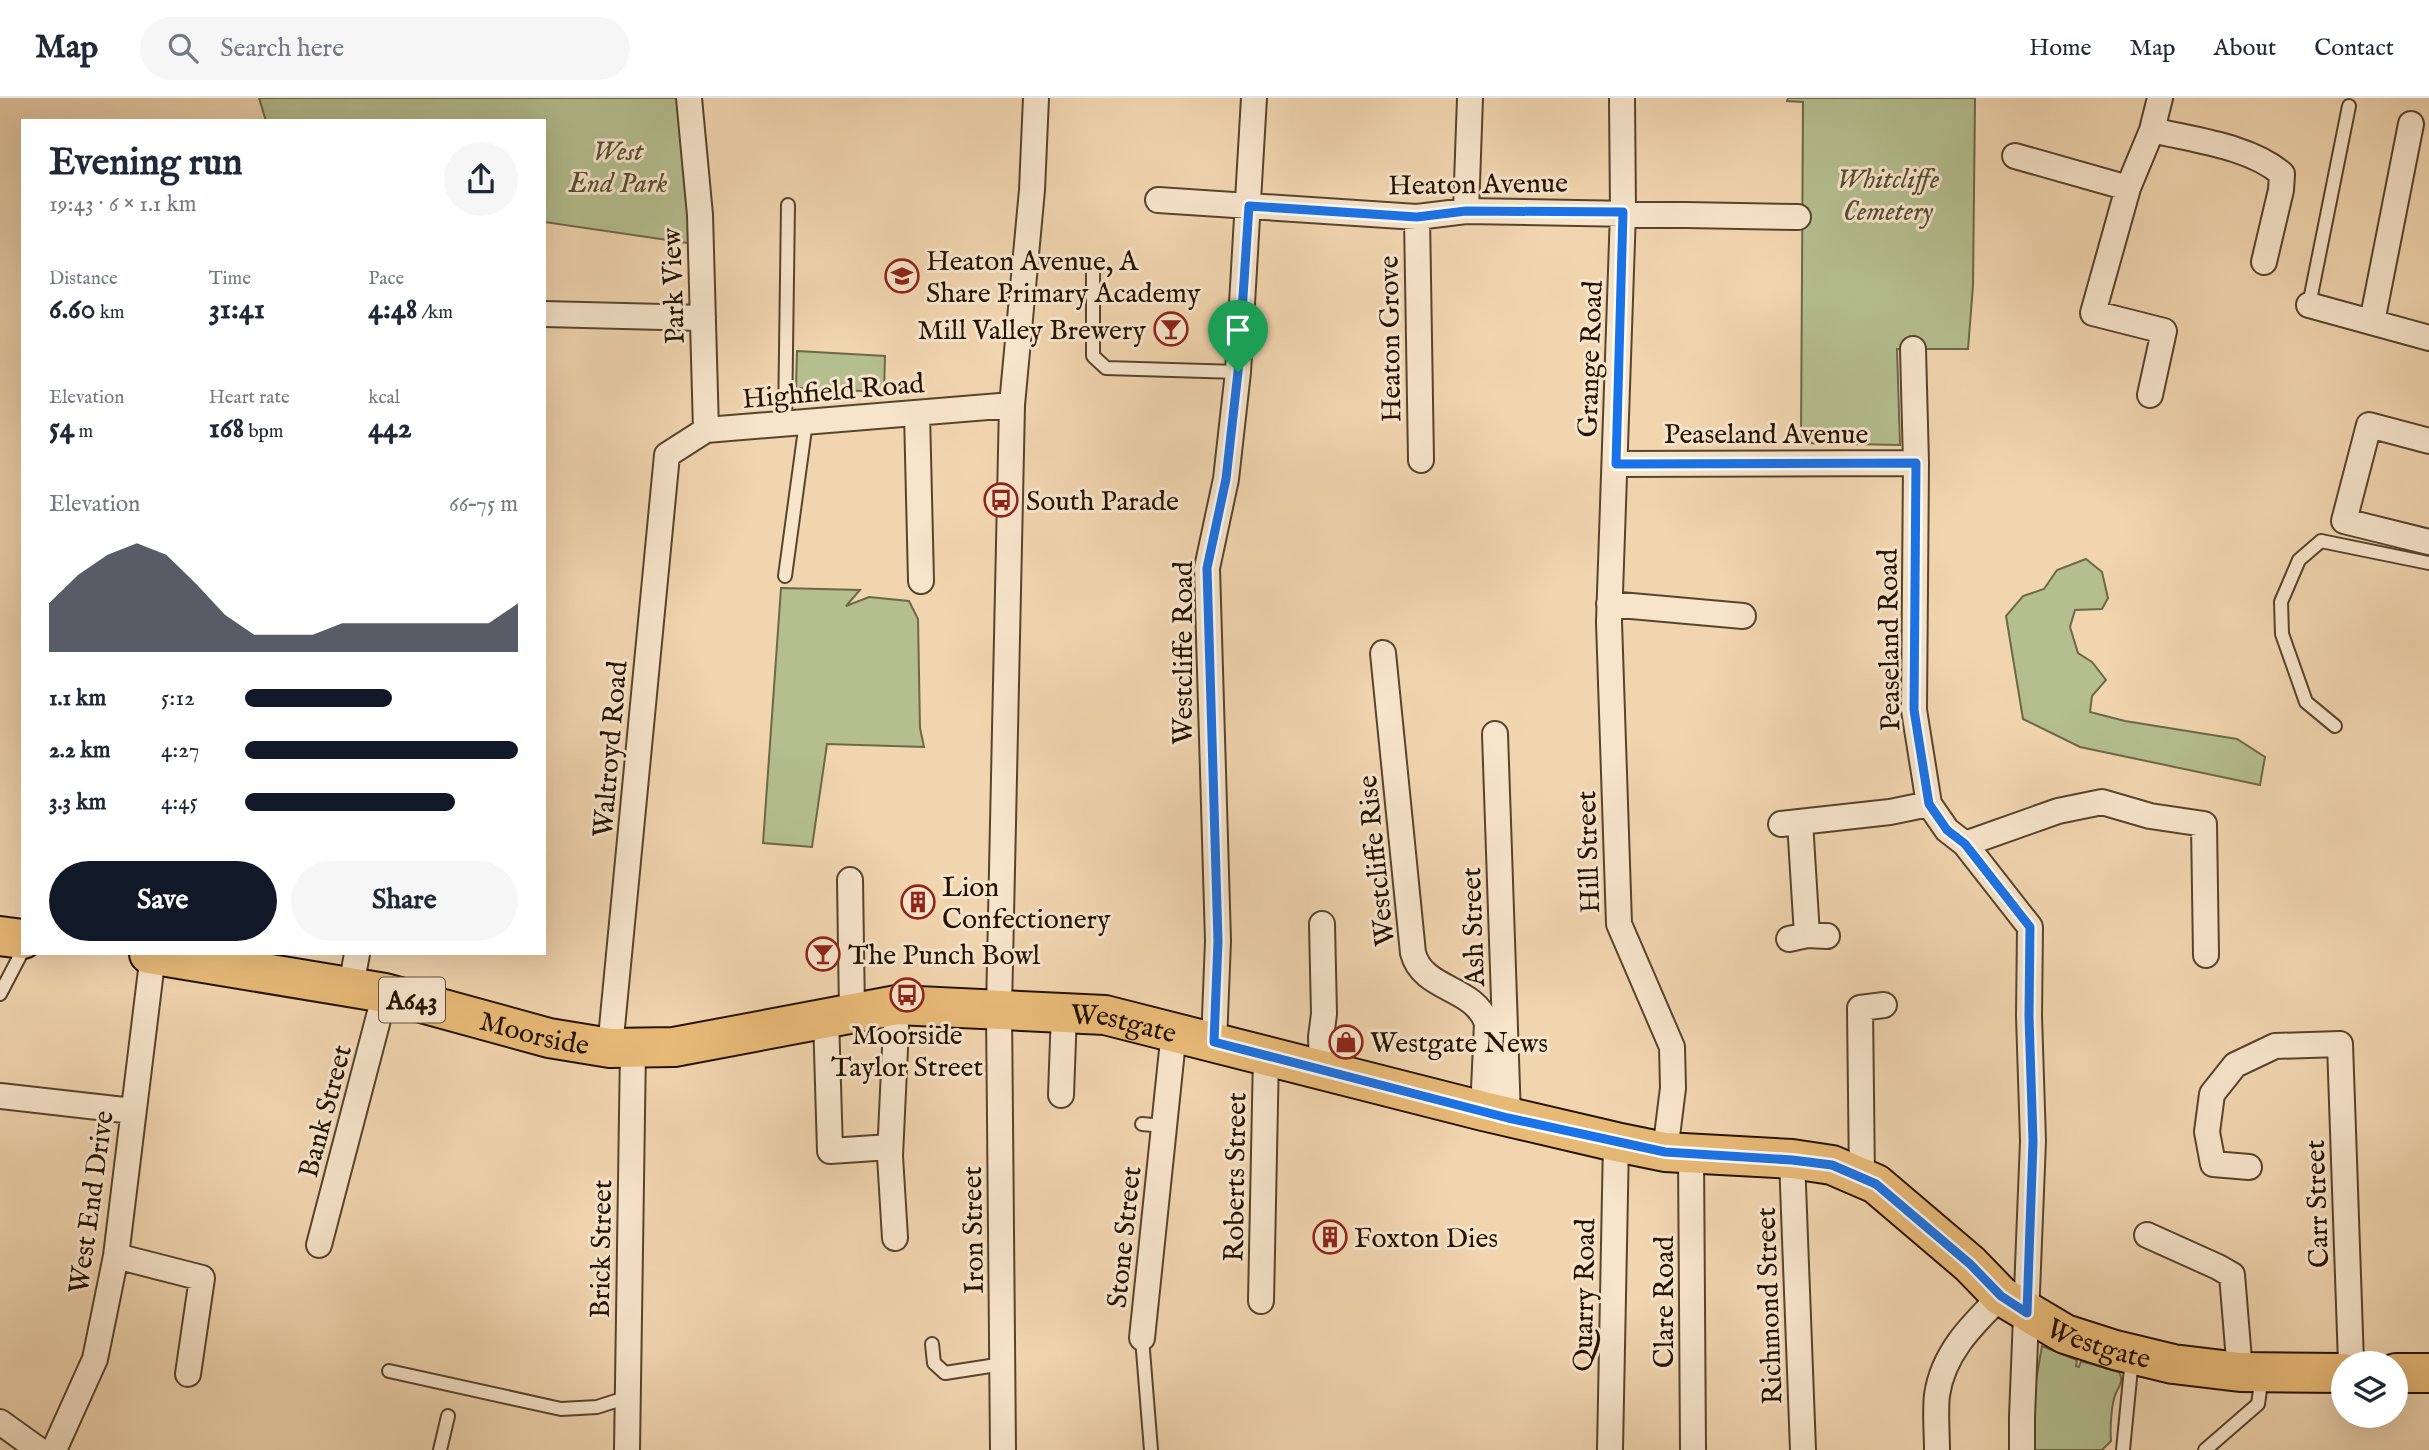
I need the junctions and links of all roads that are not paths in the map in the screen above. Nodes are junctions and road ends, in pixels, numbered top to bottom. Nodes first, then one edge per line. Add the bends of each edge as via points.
1 (689, 98) edge
2 (1036, 98) edge
3 (1254, 98) edge
4 (1470, 98) edge
5 (1622, 98) edge
6 (2161, 98) edge
7 (2350, 107) dead end
8 (2411, 124) dead end
9 (2152, 130) junction
10 (2015, 156) dead end
11 (2128, 188) junction
12 (1158, 200) dead end
13 (788, 205) dead end
14 (1249, 206) junction
15 (1466, 211) junction
16 (1623, 212) junction
17 (1417, 217) junction
18 (1798, 217) dead end
19 (2264, 262) dead end
20 (1093, 266) dead end
21 (2309, 305) joint
22 (546, 314) edge
23 (703, 318) junction
24 (2372, 322) junction
25 (2429, 338) edge
26 (1913, 349) dead end
27 (1238, 372) junction
28 (2150, 396) dead end
29 (1012, 405) junction
30 (917, 413) junction
31 (796, 422) junction
32 (706, 430) junction
33 (2429, 440) edge
34 (667, 455) joint
35 (1421, 460) dead end
36 (1916, 463) junction
37 (1616, 464) junction
38 (2429, 541) edge
39 (2429, 563) edge
40 (785, 576) dead end
41 (920, 582) dead end
42 (1609, 613) junction
43 (1743, 616) dead end
44 (1383, 653) dead end
45 (2334, 726) dead end
46 (1495, 734) dead end
47 (1929, 804) junction
48 (1965, 844) junction
49 (850, 880) dead end
50 (1322, 923) dead end
51 (0, 936) edge
52 (1808, 937) dead end
53 (21, 939) edge
54 (21, 954) edge
55 (151, 955) edge
56 (160, 955) edge
57 (2206, 955) dead end
58 (365, 978) edge
59 (0, 993) edge
60 (897, 1005) junction
61 (1884, 1005) dead end
62 (999, 1009) junction
63 (1064, 1012) junction
64 (839, 1015) junction
65 (1174, 1031) junction
66 (1214, 1042) junction
67 (674, 1047) joint
68 (621, 1048) junction
69 (1266, 1055) junction
70 (1322, 1069) junction
71 (1061, 1095) dead end
72 (0, 1096) edge
73 (133, 1111) junction
74 (1496, 1114) junction
75 (1616, 1142) junction
76 (890, 1147) junction
77 (1678, 1153) junction
78 (1792, 1160) junction
79 (2249, 1167) dead end
80 (1862, 1179) junction
81 (2147, 1235) dead end
82 (895, 1238) dead end
83 (319, 1245) dead end
84 (116, 1256) junction
85 (1261, 1301) dead end
86 (2014, 1305) junction
87 (1142, 1338) joint
88 (932, 1343) dead end
89 (2351, 1351) edge
90 (2132, 1354) junction
91 (1003, 1364) junction
92 (388, 1371) dead end
93 (2252, 1372) junction
94 (2331, 1373) edge
95 (2408, 1373) edge
96 (2429, 1373) edge
97 (188, 1374) dead end
98 (628, 1396) junction
99 (448, 1416) dead end
100 (0, 1422) edge
101 (39, 1450) edge
102 (54, 1450) edge
103 (440, 1450) edge
104 (627, 1450) edge
105 (1003, 1450) edge
106 (1151, 1450) edge
107 (1610, 1450) edge
108 (1693, 1450) edge
109 (1803, 1450) edge
110 (1937, 1450) edge
111 (2022, 1450) edge
112 (2123, 1450) edge
113 (2205, 1450) edge

1 - 23 street, Park View via 700,215
2 - 29 street
3 - 14 street, Westcliffe Road
4 - 15 street
5 - 16 street, Grange Road
6 - 9 street
7 - 21 lane
8 - 24 street
9 - 11 street
9 - 19 street via 2251,155 2282,174
10 - 11 street
11 - 28 street via 2093,313 2164,331
12 - 14 street, Heaton Avenue
13 - 31 lane
14 - 17 street, Heaton Avenue
14 - 27 street, Westcliffe Road
15 - 16 street, Heaton Avenue
15 - 17 street, Heaton Avenue
16 - 18 street, Heaton Avenue
16 - 37 street, Grange Road
17 - 35 street, Heaton Grove
20 - 27 lane via 1093,356 1105,368
21 - 24 street
22 - 23 street
23 - 32 street, Park View
24 - 25 street
26 - 36 street, Peaseland Road
27 - 66 street, Westcliffe Road via 1226,479 1207,568 1218,941
29 - 30 street, Highfield Road
29 - 62 street
30 - 31 street, Highfield Road
30 - 41 street
31 - 32 street, Highfield Road
31 - 40 lane
32 - 34 street, Highfield Road
33 - 38 street via 2369,425 2344,522
34 - 68 street, Waltroyd Road
36 - 37 street, Peaseland Avenue
36 - 47 street, Peaseland Road via 1914,710
37 - 42 street, Grange Road
39 - 45 lane via 2322,541 2299,560 2281,602 2282,634 2306,702
42 - 43 street
42 - 77 street, Hill Street via 1619,924 1672,1047
44 - 74 street, Westcliffe Rise via 1413,953 1426,974 1475,1003 1483,1013
46 - 74 street, Ash Street
47 - 48 street, Peaseland Road via 1947,830
47 - 52 street via 1791,823
48 - 57 street via 2058,811 2102,802 2150,816 2204,824
48 - 86 street, Peaseland Road via 2030,927 2033,1141
49 - 64 street
50 - 70 street
51 - 53 main road
54 - 59 lane
55 - 73 street, West End Drive
56 - 58 main road, Moorside / A643
58 - 68 main road, Moorside / A643 via 549,1038
58 - 83 street, Bank Street
60 - 62 main road, Westgate / A643
60 - 64 main road, Westgate / A643
60 - 76 street
61 - 80 street via 1860,1008
62 - 63 main road, Westgate / A643
62 - 91 street, Iron Street
63 - 65 main road, Westgate / A643 via 1105,1015
63 - 71 street
64 - 67 main road, Westgate / A643
64 - 76 street via 830,1151
65 - 66 main road, Westgate / A643
65 - 87 street, Stone Street via 1153,1125
66 - 69 main road, Westgate / A643
67 - 68 main road, Moorside / A643
68 - 98 street, Brick Street
69 - 70 main road, Westgate / A643
69 - 85 street, Roberts Street
70 - 74 main road, Westgate / A643
72 - 73 street
73 - 84 street, West End Drive
74 - 75 main road, Westgate / A643
75 - 77 main road, Westgate / A643
75 - 107 street, Quarry Road
76 - 82 street
77 - 78 main road, Westgate / A643
77 - 108 street, Clare Road
78 - 80 main road, Westgate / A643 via 1832,1165
78 - 109 street, Richmond Street
79 - 89 street, Carr Street via 2213,1164 2207,1132 2212,1094 2235,1065 2275,1046 2340,1044
80 - 86 main road, Westgate / A643 via 1876,1184
81 - 93 street via 2232,1275
84 - 97 street via 202,1278
84 - 102 street, West End Drive via 95,1359
86 - 90 main road, Westgate / A643 via 2065,1334
86 - 110 street via 1969,1327 1947,1360 1937,1395
86 - 111 street, Peaseland Road
87 - 106 lane, Stone Street
88 - 91 lane via 934,1363 946,1373
90 - 93 main road, Westgate / A643 via 2173,1364
90 - 112 lane
91 - 105 street, Iron Street
92 - 98 lane via 561,1409 597,1407
93 - 94 main road, Westgate / A643
93 - 113 lane via 2258,1404
95 - 96 main road
98 - 104 street, Brick Street
99 - 103 lane
100 - 101 street

